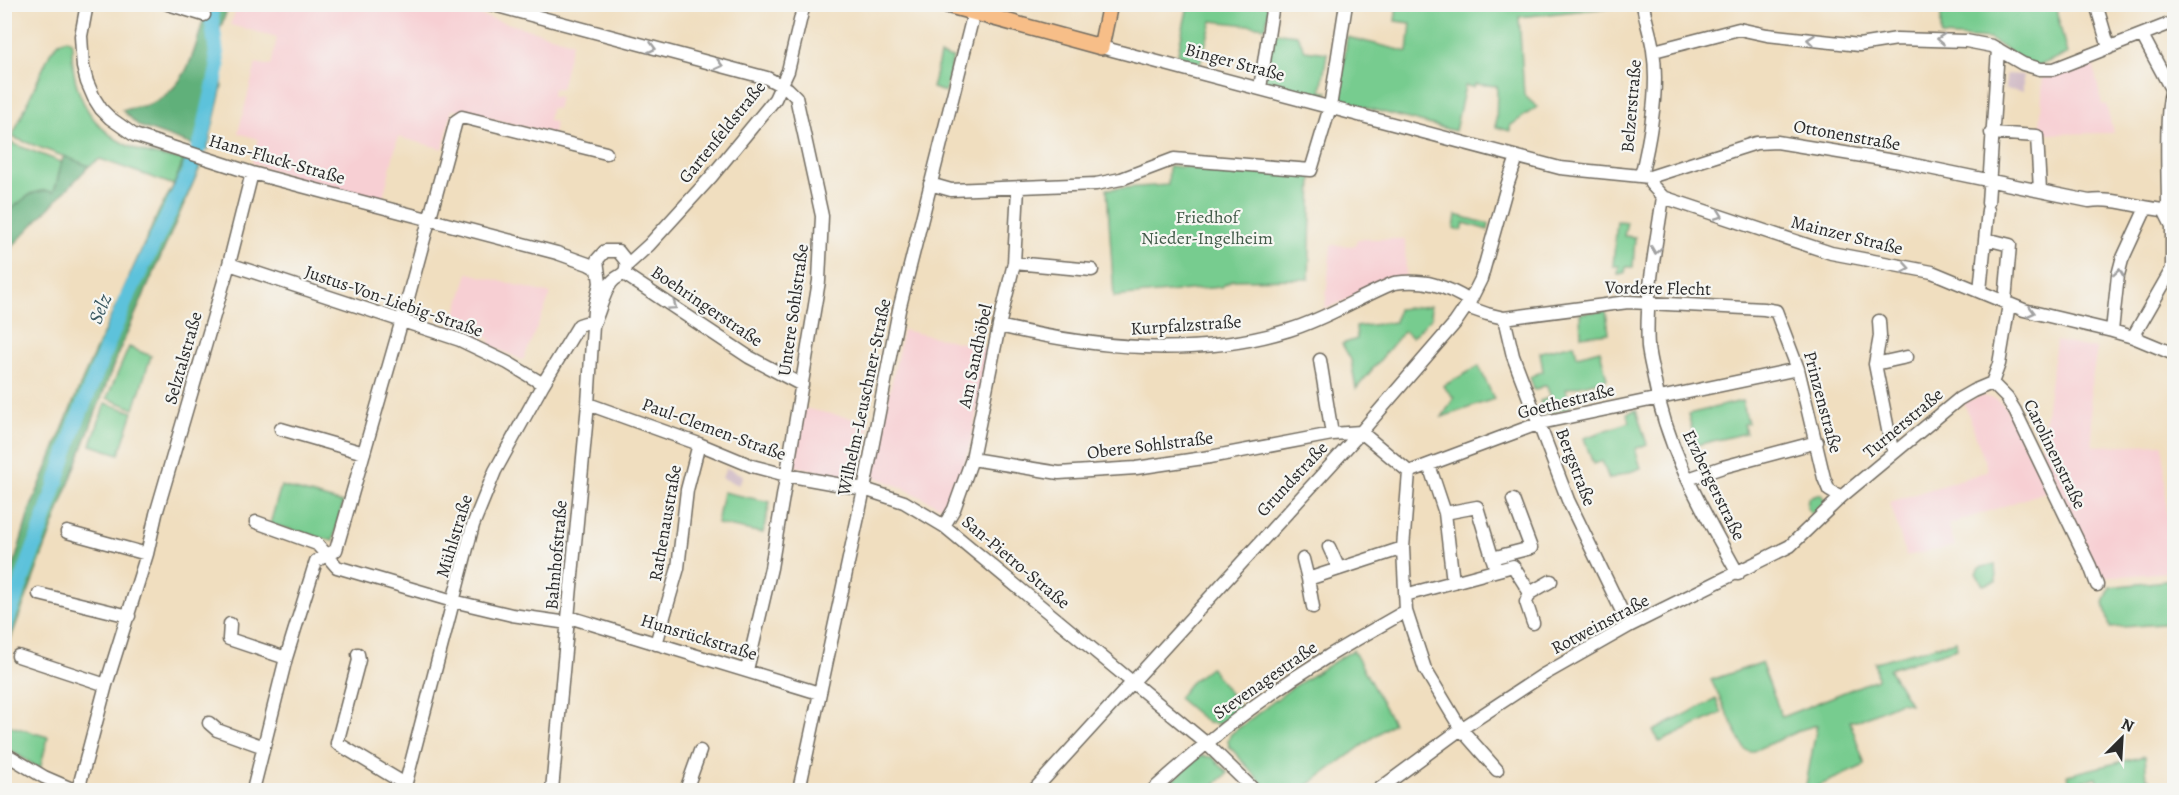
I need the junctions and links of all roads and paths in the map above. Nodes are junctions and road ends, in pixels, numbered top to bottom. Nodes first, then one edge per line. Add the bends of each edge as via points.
1 (87, 4) edge
2 (168, 4) edge
3 (490, 4) edge
4 (804, 4) edge
5 (943, 4) edge
6 (1110, 4) edge
7 (1273, 4) edge
8 (1346, 4) edge
9 (1643, 4) edge
10 (2096, 4) edge
11 (974, 12) junction
12 (204, 15) dead end
13 (2175, 22) edge
14 (2142, 35) junction
15 (1101, 47) junction
16 (2109, 48) junction
17 (1998, 49) junction
18 (1654, 51) junction
19 (782, 86) junction
20 (2173, 86) edge
21 (1260, 88) junction
22 (1330, 107) junction
23 (2172, 119) edge
24 (1991, 133) junction
25 (606, 153) dead end
26 (1517, 157) junction
27 (252, 173) junction
28 (1645, 176) junction
29 (1990, 181) junction
30 (930, 184) junction
31 (1018, 188) junction
32 (2040, 190) junction
33 (1663, 197) junction
34 (2146, 208) junction
35 (2164, 210) junction
36 (430, 220) junction
37 (656, 235) junction
38 (1986, 239) junction
39 (621, 253) junction
40 (1014, 263) junction
41 (229, 264) junction
42 (598, 267) junction
43 (2173, 269) edge
44 (1092, 270) dead end
45 (622, 273) junction
46 (1980, 291) junction
47 (2006, 298) junction
48 (1649, 303) junction
49 (1468, 304) junction
50 (1776, 311) joint
51 (1504, 318) junction
52 (402, 320) junction
53 (1879, 321) dead end
54 (594, 323) junction
55 (999, 327) junction
56 (2112, 331) junction
57 (2133, 337) junction
58 (2175, 354) edge
59 (1906, 357) dead end
60 (1320, 360) dead end
61 (1875, 364) junction
62 (1798, 369) junction
63 (1992, 383) junction
64 (543, 384) junction
65 (802, 385) junction
66 (1658, 398) junction
67 (588, 404) junction
68 (1540, 423) junction
69 (281, 429) dead end
70 (1360, 432) junction
71 (1332, 434) junction
72 (1817, 442) junction
73 (699, 444) junction
74 (1896, 451) junction
75 (364, 453) junction
76 (972, 459) junction
77 (1429, 465) junction
78 (1409, 472) junction
79 (786, 475) junction
80 (1688, 479) junction
81 (864, 489) junction
82 (1841, 497) junction
83 (1513, 500) dead end
84 (1445, 513) junction
85 (256, 522) dead end
86 (944, 526) junction
87 (67, 532) dead end
88 (1329, 547) dead end
89 (1403, 548) junction
90 (147, 554) junction
91 (326, 556) junction
92 (1492, 558) junction
93 (1303, 559) dead end
94 (1339, 569) junction
95 (1496, 570) junction
96 (1738, 574) junction
97 (1308, 579) junction
98 (1551, 581) dead end
99 (1453, 582) junction
100 (2097, 585) dead end
101 (1530, 593) junction
102 (39, 594) dead end
103 (1405, 595) junction
104 (453, 601) junction
105 (1313, 607) dead end
106 (1406, 611) junction
107 (129, 616) junction
108 (569, 620) junction
109 (1533, 623) dead end
110 (230, 624) dead end
111 (1629, 626) junction
112 (656, 644) junction
113 (358, 654) dead end
114 (18, 656) dead end
115 (286, 658) junction
116 (747, 670) junction
117 (1132, 683) junction
118 (106, 685) junction
119 (819, 693) junction
120 (209, 723) dead end
121 (1461, 729) junction
122 (1207, 744) junction
123 (264, 747) junction
124 (700, 751) dead end
125 (4, 753) edge
126 (1497, 770) dead end
127 (405, 787) edge
128 (76, 790) edge
129 (253, 790) edge
130 (552, 790) edge
131 (686, 790) edge
132 (799, 790) edge
133 (1034, 790) edge
134 (1153, 790) edge
135 (1254, 790) edge
136 (1378, 790) edge

1 - 27 street, Hans-Fluck-Straße via 81,36 85,74 94,98 110,118 134,135
2 - 12 street
3 -> 19 street via 767,78
4 - 19 street, Gartenfeldstraße
5 - 11 main road, Binger Straße
6 - 15 main road
7 - 21 street
8 - 22 street
9 - 18 street, Belzerstraße
10 - 16 street
11 - 15 main road, Binger Straße
11 - 30 street, Wilhelm-Leuschner-Straße
13 - 14 street
14 - 16 street
14 - 20 street
15 - 21 street, Binger Straße
16 - 17 street via 2054,69 2023,64
17 -> 18 street via 1937,39 1897,39 1858,45 1739,29
17 - 24 street
18 - 28 street, Belzerstraße via 1654,97
19 - 37 street, Gartenfeldstraße via 731,155
19 - 65 street, Untere Sohlstraße via 796,97 822,216 819,281
20 - 23 street
21 - 22 street, Binger Straße
22 - 26 street, Binger Straße
22 - 31 street via 1311,170 1174,159 1096,184
23 - 35 street via 2168,204
24 - 29 street
24 - 32 street via 2037,136
25 - 36 street via 458,118
26 - 28 street via 1560,168
26 - 49 street, Grundstraße via 1481,279
27 - 36 street, Hans-Fluck-Straße
27 - 41 street, Selztalstraße
28 - 29 street, Ottonenstraße via 1756,143 1777,142
28 - 33 street
29 - 32 street, Ottonenstraße
29 - 38 street
30 - 31 street via 951,190
30 - 81 street, Wilhelm-Leuschner-Straße
31 - 40 street, Am Sandhöbel
32 - 34 street, Ottonenstraße
33 -> 46 street, Mainzer Straße via 1831,253 1932,272
33 -> 48 street, Erzbergerstraße
34 - 35 street, Ottonenstraße
56 -> 34 street via 2122,260
35 - 43 street via 2172,226
36 - 42 street, Hans-Fluck-Straße
36 - 52 street
37 - 39 street, Gartenfeldstraße
37 - 45 street, Gartenfeldstraße
38 - 46 street
38 - 47 street via 2010,245
39 - 42 street via 609,250
39 - 45 street
40 - 44 street
40 - 55 street, Am Sandhöbel
41 - 52 street, Justus-Von-Liebig-Straße
41 - 90 street, Selztalstraße
42 - 45 street via 606,279
42 - 54 street, Bahnhofstraße via 600,283
43 - 57 street
45 - 54 street, Bahnhofstraße via 611,283
45 -> 65 street, Boehringerstraße via 749,357
46 - 47 street, Mainzer Straße
47 -> 56 street, Mainzer Straße via 2044,315
47 - 63 street via 1999,364
48 - 50 street, Vordere Flecht
48 - 51 street, Vordere Flecht via 1610,303
48 - 66 street, Erzbergerstraße via 1648,347
49 - 51 street
49 - 55 street, Kurpfalzstraße via 1447,287 1410,281 1394,283 1290,330 1210,345 1097,345
49 - 70 street, Grundstraße
50 - 62 street, Prinzenstraße
51 - 68 street, Bergstraße via 1513,356
52 - 64 street, Justus-Von-Liebig-Straße via 460,340
52 - 75 street
53 - 61 street
54 - 64 street, Mühlstraße via 579,325
54 - 67 street, Bahnhofstraße
55 - 76 street, Am Sandhöbel
56 - 57 street, Mainzer Straße
57 - 58 street, Mainzer Straße
59 - 61 street
60 - 71 street
61 - 74 street
62 - 66 street, Goethestraße
62 - 72 street, Prinzenstraße
63 - 74 street, Turnerstraße via 1959,399
63 - 100 street, Carolinenstraße via 2015,411
64 - 104 street, Mühlstraße via 495,471 473,525
65 - 79 street, Untere Sohlstraße
66 - 68 street, Goethestraße
66 - 80 street, Erzbergerstraße via 1669,439
67 - 73 street, Paul-Clemen-Straße
67 - 108 street, Bahnhofstraße
68 - 77 street, Goethestraße
68 - 111 street, Bergstraße via 1568,500
69 - 75 street
70 - 71 street, Obere Sohlstraße
70 - 78 street
70 - 117 street, Grundstraße
71 - 76 street, Obere Sohlstraße via 1125,469 1059,473
72 - 80 street
72 - 82 street, Prinzenstraße via 1824,478 1829,489
73 - 79 street, Paul-Clemen-Straße
73 - 112 street, Rathenaustraße via 687,490 678,568
74 - 82 street, Turnerstraße
75 - 91 street via 336,550
76 - 86 street, Am Sandhöbel
77 - 78 street, Goethestraße
77 - 84 street
78 - 89 street
79 - 81 street, Paul-Clemen-Straße
79 - 116 street, Untere Sohlstraße via 771,568
80 - 96 street, Erzbergerstraße
81 - 86 street, San-Pietro-Straße via 904,502
81 - 119 street, Wilhelm-Leuschner-Straße
82 - 96 street, Rotweinstraße via 1790,546
83 - 92 street via 1531,548
84 - 92 street via 1477,507
84 - 99 street
85 - 91 street, Hunsrückstraße via 317,544
86 - 117 street, San-Pietro-Straße
87 - 90 street
88 - 94 street
89 - 94 street
89 - 103 street
90 - 107 street, Selztalstraße
91 - 104 street, Hunsrückstraße via 337,567
91 - 115 street via 316,561
92 - 95 street
93 - 97 street
94 - 97 street
95 - 99 street
95 - 101 street via 1513,566
96 - 111 street, Rotweinstraße
97 - 105 street
98 - 101 street
99 - 103 street
101 - 109 street via 1526,602
102 - 107 street
103 - 106 street
104 - 108 street, Hunsrückstraße via 512,615
104 - 127 street, Mühlstraße
106 - 121 street via 1425,669
106 - 122 street, Stevenagestraße via 1320,661
107 - 118 street, Selztalstraße
108 - 112 street, Hunsrückstraße
108 - 130 street, Bahnhofstraße
110 - 115 street via 229,639
111 - 121 street, Rotweinstraße via 1543,675
112 - 116 street, Hunsrückstraße
113 - 127 street via 337,743
114 - 118 street
115 - 123 street
116 - 119 street, Hunsrückstraße
117 - 122 street, San-Pietro-Straße
117 - 133 street, Grundstraße
118 - 128 street, Selztalstraße
119 - 132 street, Wilhelm-Leuschner-Straße
120 - 123 street
121 - 126 street
121 - 136 street, Rotweinstraße
122 - 134 street, Stevenagestraße
122 - 135 street, San-Pietro-Straße
123 - 129 street
124 - 131 street
125 - 128 street via 44,777

